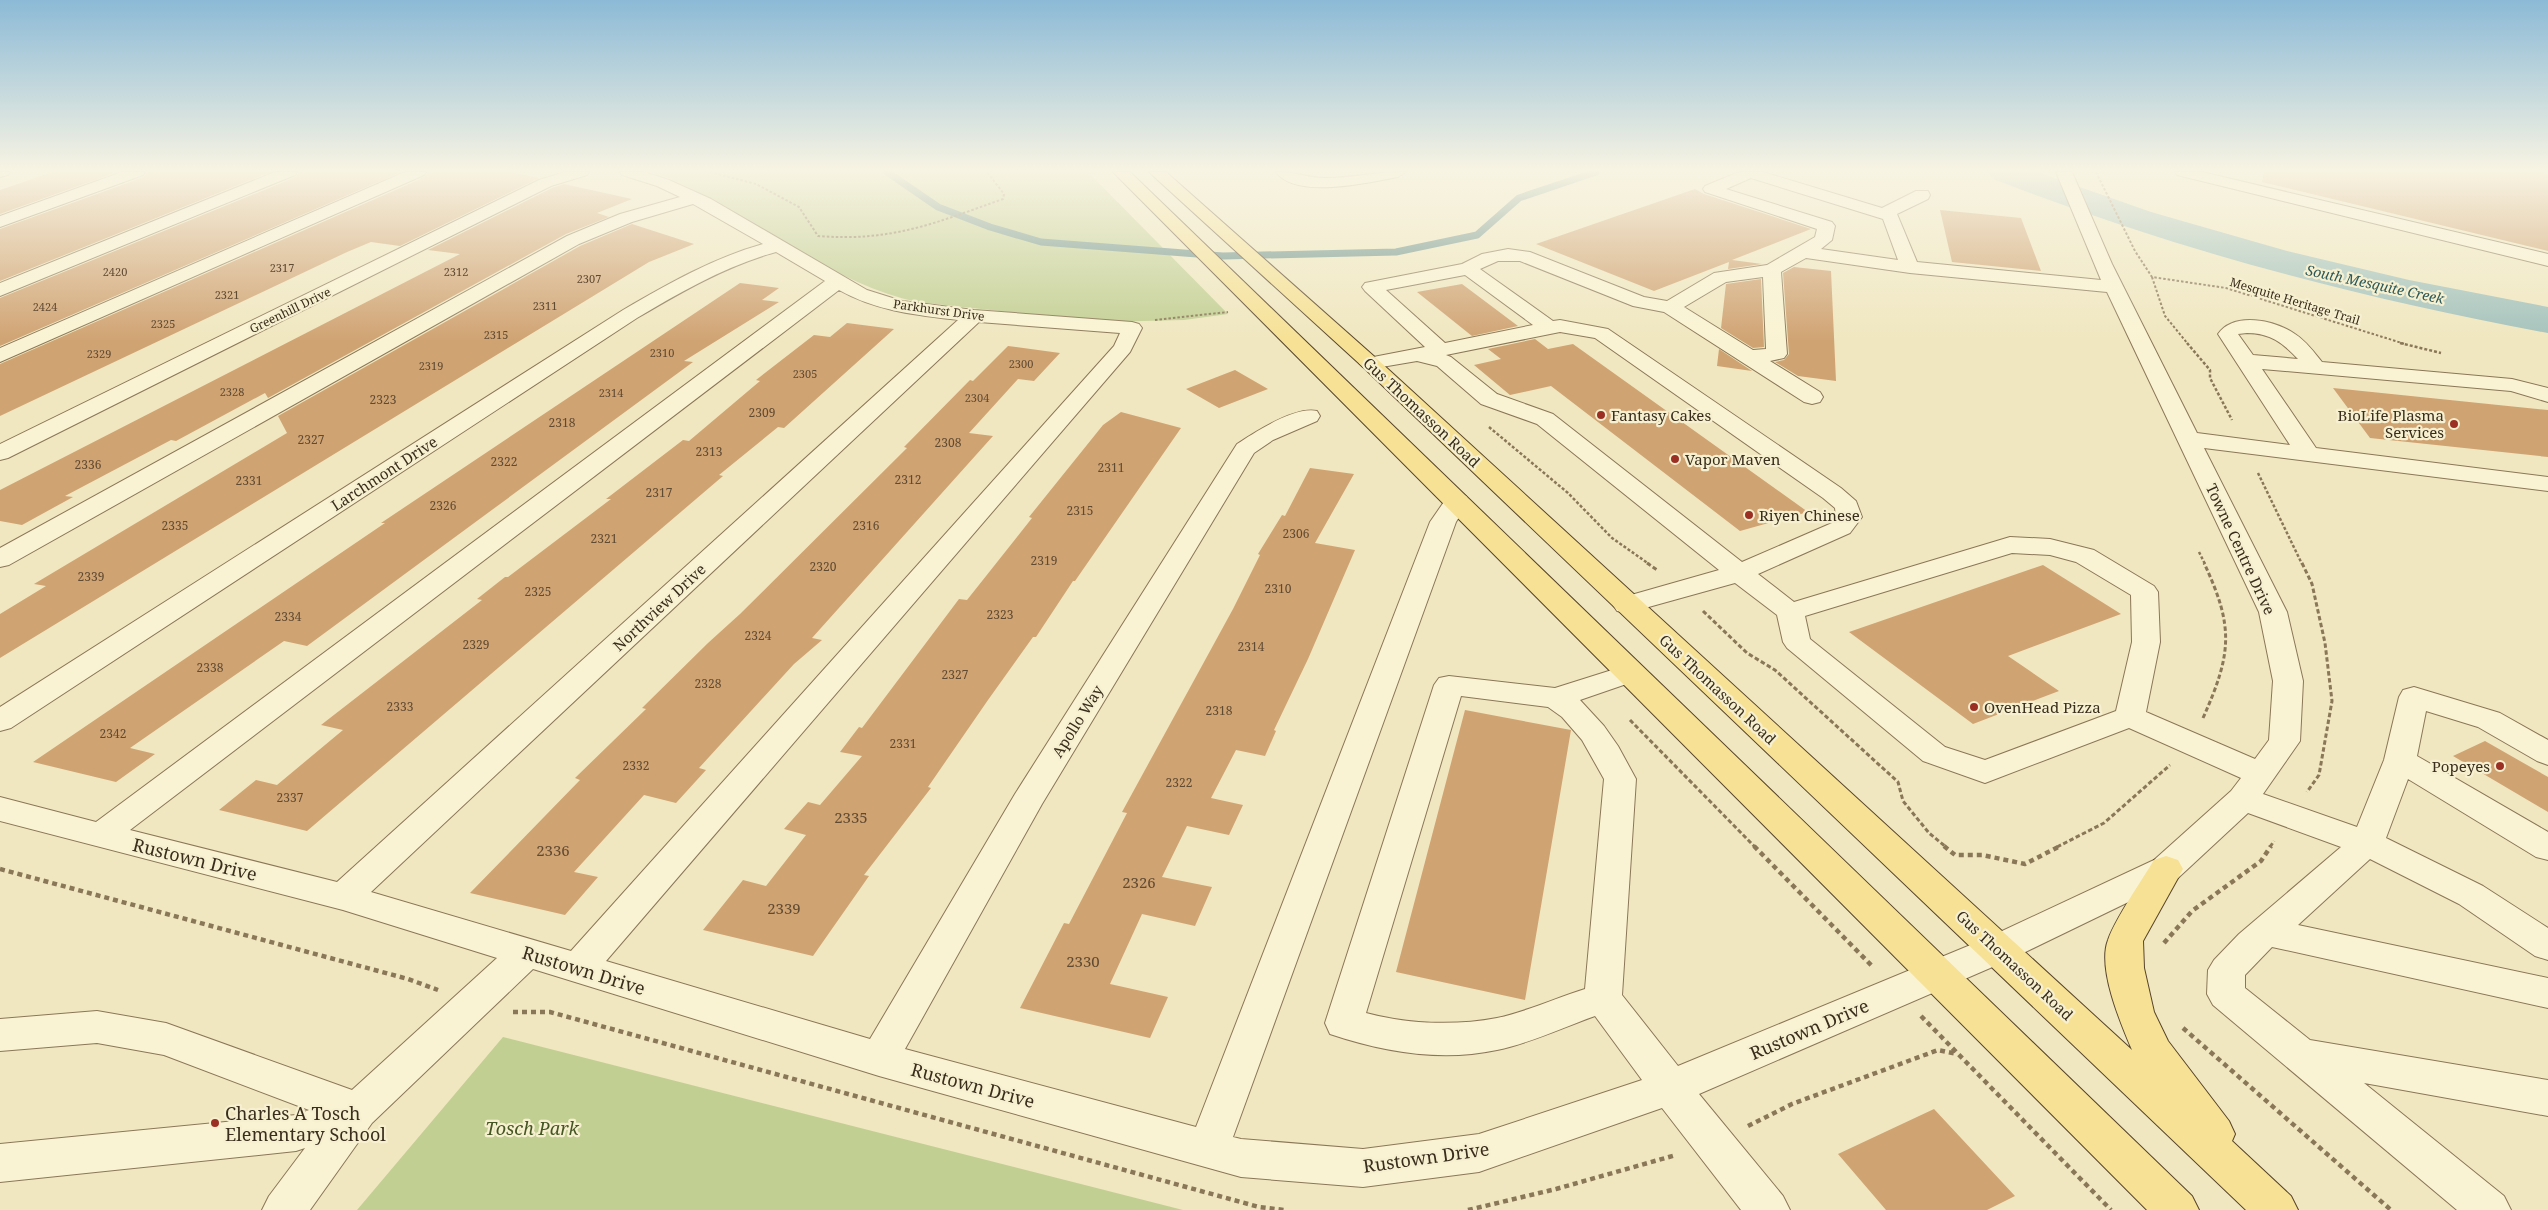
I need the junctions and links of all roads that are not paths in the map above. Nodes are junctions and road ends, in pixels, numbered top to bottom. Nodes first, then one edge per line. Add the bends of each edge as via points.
1 (151, 228) edge
2 (290, 228) edge
3 (453, 228) edge
4 (601, 228) edge
5 (747, 228) edge
6 (1177, 228) edge
7 (1219, 228) edge
8 (1825, 228) edge
9 (1895, 228) edge
10 (2088, 228) edge
11 (2417, 228) edge
12 (777, 246) junction
13 (1804, 252) junction
14 (2548, 260) edge
15 (1910, 267) junction
16 (1468, 269) junction
17 (1772, 270) junction
18 (838, 281) junction
19 (2114, 286) junction
20 (0, 290) edge
21 (1670, 307) junction
22 (974, 316) junction
23 (1550, 328) junction
24 (1440, 350) junction
25 (1417, 355) junction
26 (0, 356) edge
27 (1749, 357) junction
28 (2246, 361) junction
29 (1370, 363) junction
30 (2315, 366) junction
31 (2548, 395) edge
32 (1812, 397) dead end
33 (1309, 416) dead end
34 (2189, 439) junction
35 (0, 453) edge
36 (2308, 454) junction
37 (2548, 484) edge
38 (1505, 489) junction
39 (1457, 501) junction
40 (0, 559) edge
41 (1739, 573) junction
42 (1628, 605) junction
43 (1790, 612) junction
44 (1631, 673) junction
45 (1556, 698) junction
46 (2130, 717) junction
47 (0, 721) edge
48 (2548, 754) edge
49 (2400, 760) junction
50 (2252, 786) junction
51 (0, 809) edge
52 (101, 835) junction
53 (2367, 843) junction
54 (2548, 848) edge
55 (2166, 869) junction
56 (343, 897) junction
57 (2266, 932) junction
58 (2548, 946) edge
59 (1998, 949) junction
60 (526, 952) junction
61 (578, 968) junction
62 (1938, 973) junction
63 (2548, 993) edge
64 (1603, 998) junction
65 (0, 1035) edge
66 (2300, 1054) junction
67 (879, 1059) junction
68 (1670, 1088) junction
69 (2548, 1098) edge
70 (358, 1110) junction
71 (1208, 1149) junction
72 (0, 1163) edge
73 (2267, 1202) edge
74 (284, 1210) edge
75 (1768, 1210) edge
76 (2177, 1210) edge
77 (2489, 1210) edge

1 - 20 street
2 - 26 street
3 - 35 street, Greenhill Drive
4 - 40 street via 574,240
5 - 12 street, Parkhurst Drive
6 - 39 main road
7 - 29 main road, Gus Thomasson Road
8 - 13 street via 1823,240
9 - 15 street
10 - 19 street, Towne Centre Drive
11 - 14 street
12 - 18 street, Parkhurst Drive
12 - 47 street, Larchmont Drive via 743,254 702,272 630,314
13 - 15 street
13 - 17 street
15 - 19 street
16 - 21 street via 1485,257 1505,253 1524,256 1640,302
16 - 23 street
16 - 24 street via 1372,287
17 - 21 street via 1721,277
17 - 27 street via 1778,354
18 - 22 street, Parkhurst Drive via 860,294 898,307
18 - 52 street
19 - 34 street, Towne Centre Drive
21 - 27 street
22 - 56 street, Northview Drive
22 - 61 street, Parkhurst Drive via 1122,327 1123,348
23 - 24 street
23 - 41 street via 1566,326 1601,333 1848,506 1849,517 1841,528
24 - 25 street
25 - 29 street
25 - 41 street via 1444,361 1489,399 1545,419
27 - 32 street
28 - 30 street
28 - 30 street via 2228,334 2233,328 2253,325 2284,334 2298,344
28 - 36 street
29 - 38 main road, Gus Thomasson Road
30 - 31 street via 2512,385
33 - 67 street, Apollo Way via 1265,435 1245,449 1028,802
34 - 36 street
34 - 50 street, Towne Centre Drive via 2274,612 2288,681 2284,741
36 - 37 street
38 - 39 main road
38 - 42 main road, Gus Thomasson Road
39 - 44 main road
39 - 71 street via 1443,522
41 - 42 street
41 - 43 street
42 - 59 main road, Gus Thomasson Road
43 - 46 street via 1797,642 1805,649 1934,754 1985,772
43 - 46 street via 2010,545 2050,547 2085,556 2144,592 2146,642
44 - 45 street
44 - 62 main road
45 - 64 street via 1573,710 1593,733 1620,779
45 - 64 street via 1449,685 1344,1023 1397,1035 1444,1039 1497,1034
46 - 50 street
48 - 49 street via 2489,720 2414,697
49 - 53 street
49 - 54 street
50 - 53 street
50 - 55 street, Towne Centre Drive
51 - 52 street, Rustown Drive
52 - 56 street, Rustown Drive
53 - 57 street
53 - 58 street via 2471,895
55 - 59 street, Towne Centre Drive
55 - 73 main road via 2125,941 2125,968 2135,1012 2153,1052
56 - 60 street, Rustown Drive
57 - 63 street
57 - 66 street via 2227,970 2226,994
59 - 62 street, Towne Centre Drive
59 - 73 main road, Gus Thomasson Road
60 - 61 street, Rustown Drive
60 - 70 street
61 - 67 street, Rustown Drive
62 - 68 street, Rustown Drive
62 - 76 main road
64 - 68 street
65 - 70 street via 97,1027 166,1039
66 - 69 street
66 - 77 street
67 - 71 street, Rustown Drive
68 - 71 street, Rustown Drive via 1479,1154 1363,1168 1241,1158
68 - 75 street
70 - 72 street via 296,1133
70 - 74 street

